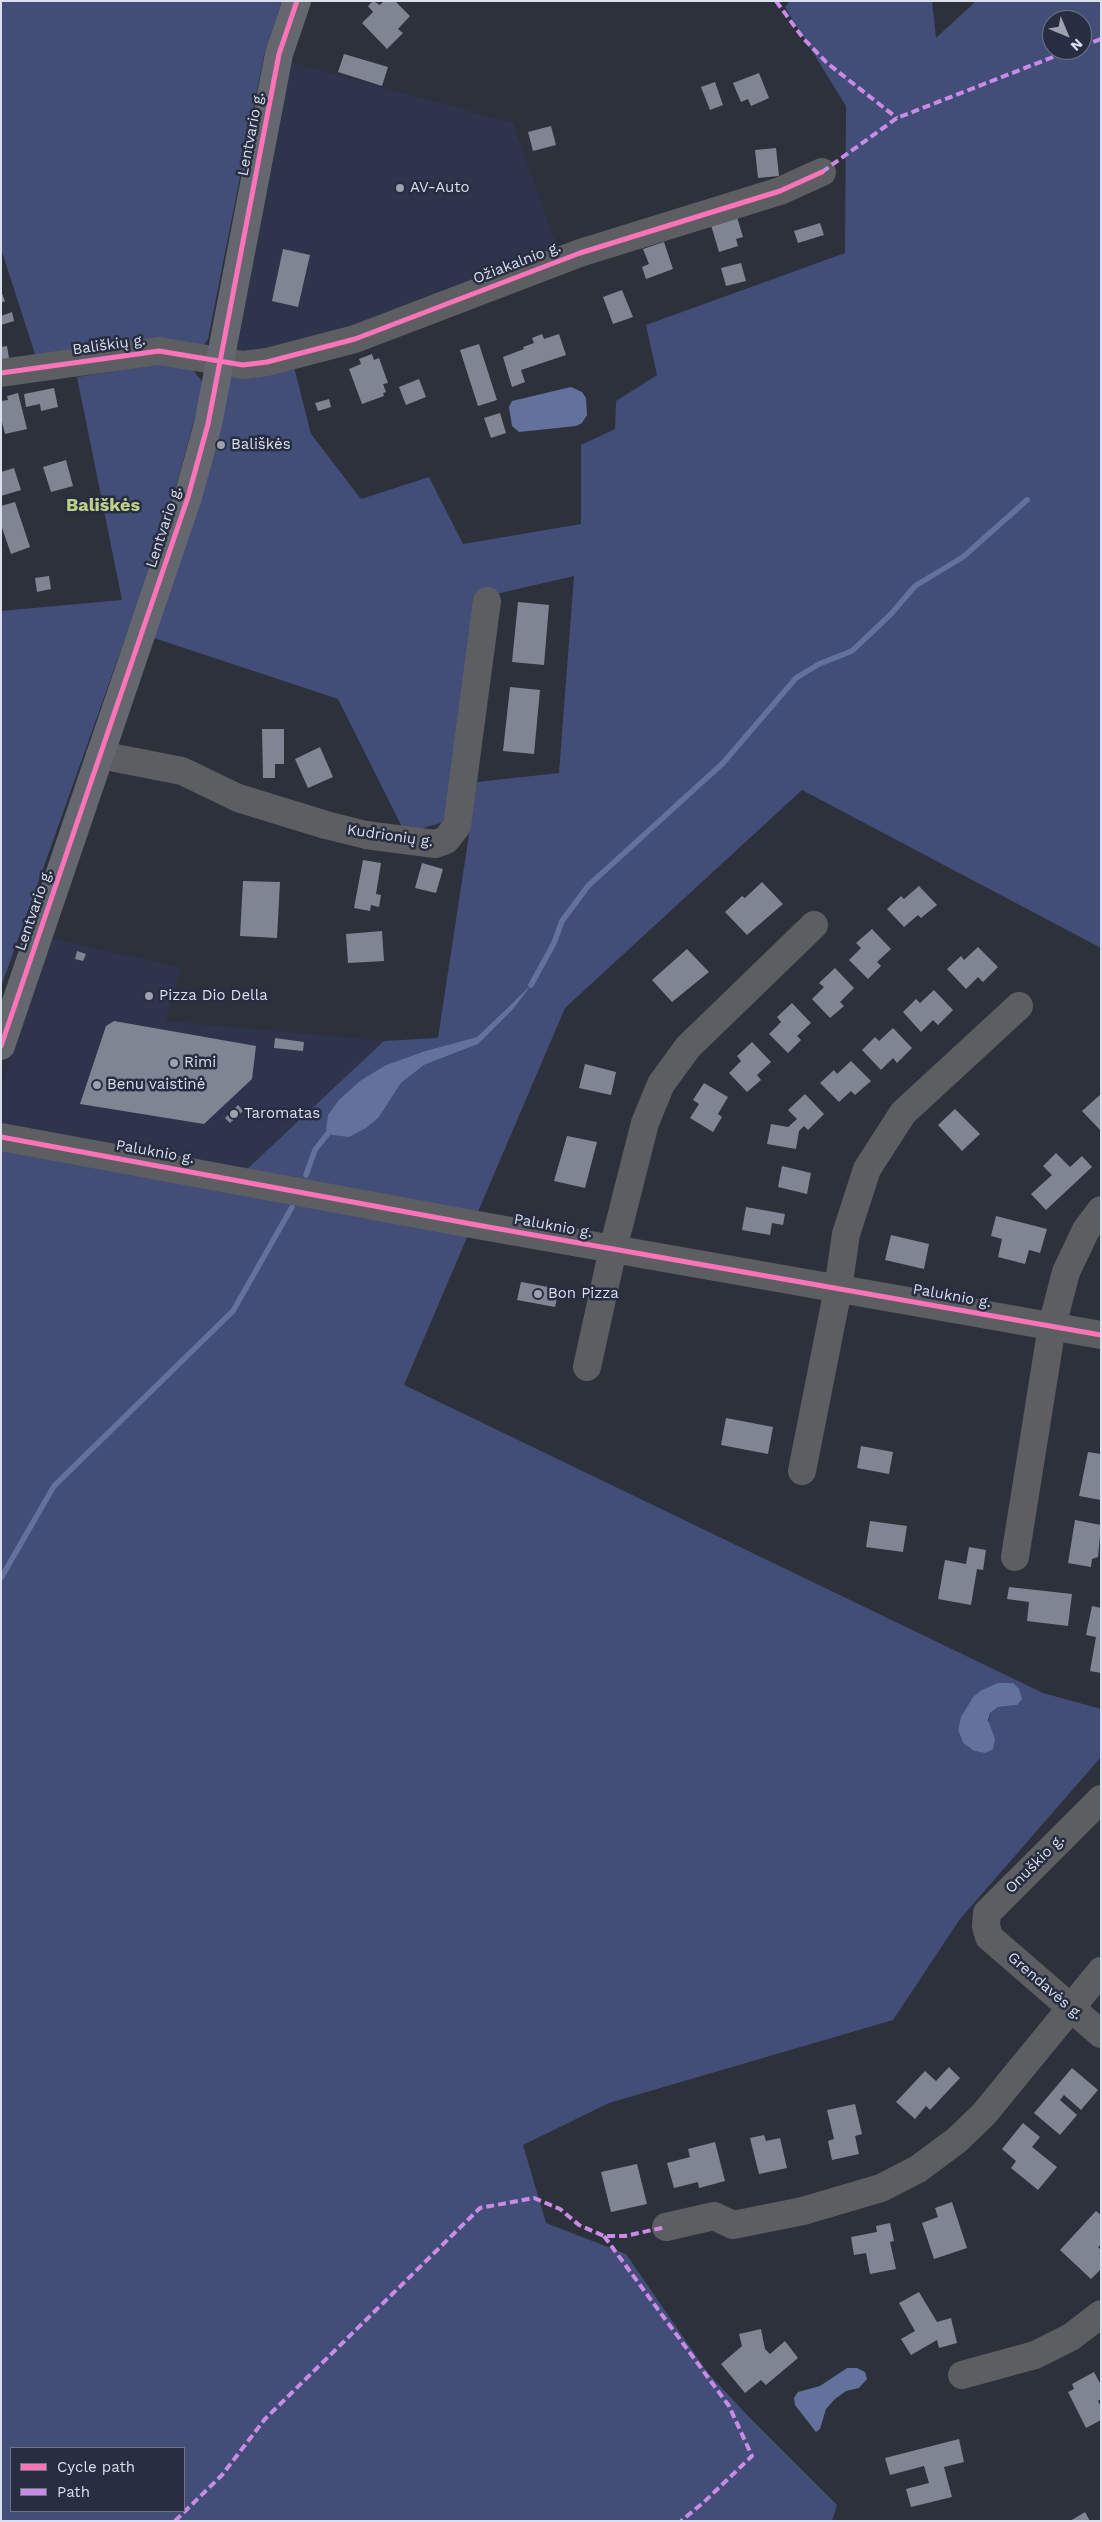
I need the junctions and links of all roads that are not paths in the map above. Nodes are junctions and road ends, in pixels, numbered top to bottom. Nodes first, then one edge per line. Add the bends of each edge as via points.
1 (297, 1) edge
2 (822, 172) dead end
3 (220, 362) junction
4 (1, 373) edge
5 (487, 601) dead end
6 (100, 755) junction
7 (814, 925) dead end
8 (1019, 1006) dead end
9 (1, 1046) edge
10 (1, 1137) edge
11 (1101, 1210) edge
12 (613, 1249) junction
13 (838, 1289) junction
14 (1052, 1326) junction
15 (1101, 1335) edge
16 (587, 1367) dead end
17 (802, 1471) dead end
18 (1015, 1557) dead end
19 (1101, 1799) edge
20 (989, 1937) joint
21 (1101, 1971) edge
22 (1070, 2008) junction
23 (1101, 2034) edge
24 (666, 2227) dead end
25 (1101, 2314) edge
26 (962, 2375) dead end

1 - 3 main road, Lentvario g. via 279,54
2 - 3 street, Ožiakalnio g. via 780,191 580,253 355,339 267,362 243,365
3 - 4 street, Bališkių g. via 159,351
3 - 6 main road, Lentvario g. via 208,424 188,497
5 - 6 street, Kudrionių g. via 457,826 446,840 435,844 366,835 238,798 182,771
6 - 9 main road, Lentvario g.
7 - 12 street via 688,1047 661,1084 645,1122
8 - 13 street via 903,1113 867,1169 846,1234
10 - 12 street, Paluknio g.
11 - 14 street via 1086,1230 1066,1272
12 - 13 street, Paluknio g.
12 - 16 street
13 - 14 street, Paluknio g.
13 - 17 street
14 - 15 street, Paluknio g.
14 - 18 street
19 - 20 street, Onuškio g. via 987,1913
20 - 22 street, Grendavės g.
21 - 22 street
22 - 23 street, Grendavės g.
22 - 24 street via 984,2114 918,2170 874,2190 803,2211 733,2225 714,2216
25 - 26 street via 1071,2337 1034,2355

